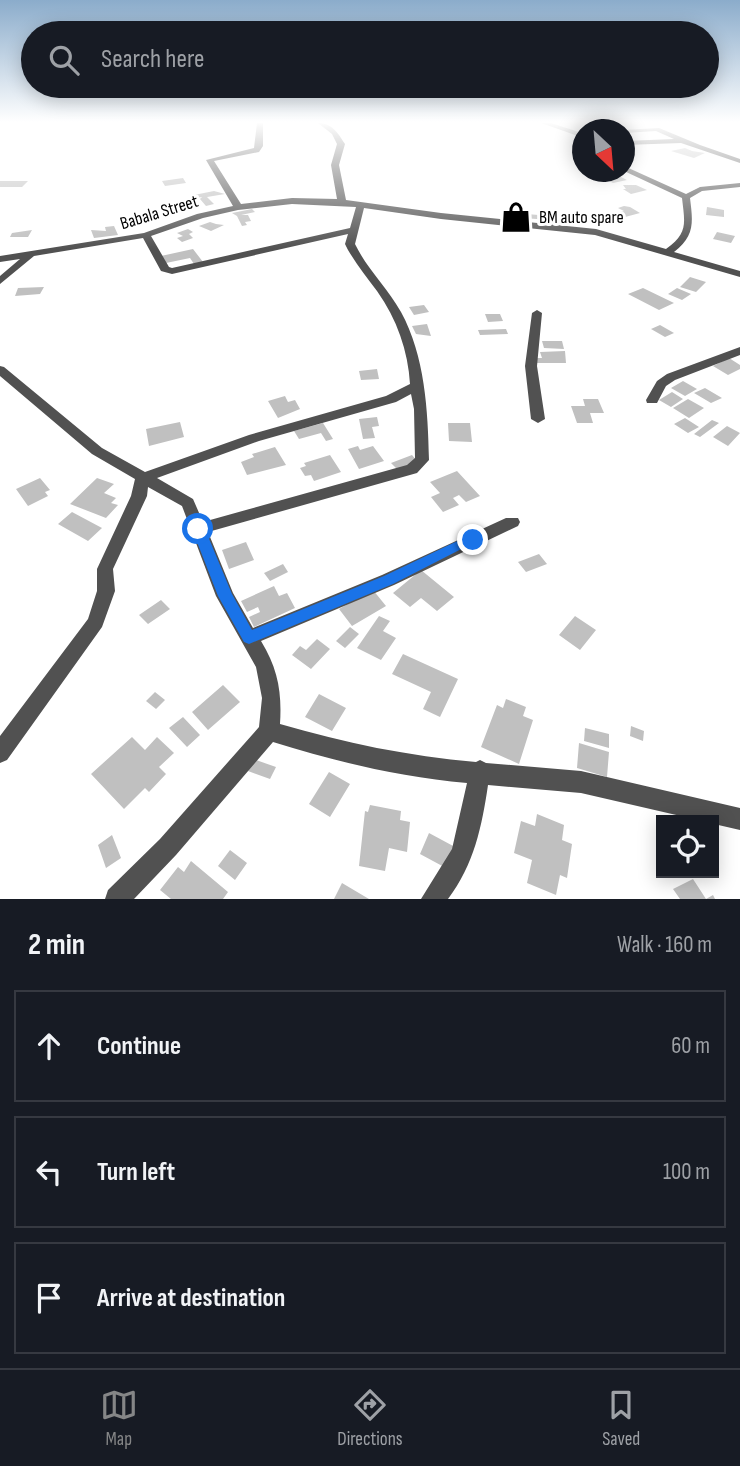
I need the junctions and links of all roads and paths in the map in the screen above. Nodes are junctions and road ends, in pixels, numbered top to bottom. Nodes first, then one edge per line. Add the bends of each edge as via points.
1 (213, 165) edge
2 (333, 165) edge
3 (635, 174) edge
4 (740, 185) edge
5 (686, 197) junction
6 (342, 202) junction
7 (361, 204) junction
8 (238, 207) junction
9 (352, 230) junction
10 (146, 235) junction
11 (668, 252) junction
12 (30, 255) junction
13 (0, 259) edge
14 (740, 274) edge
15 (0, 281) edge
16 (537, 313) dead end
17 (740, 351) edge
18 (0, 370) edge
19 (416, 386) junction
20 (652, 400) dead end
21 (538, 419) dead end
22 (143, 478) junction
23 (512, 522) dead end
24 (198, 529) junction
25 (249, 638) junction
26 (269, 731) junction
27 (0, 754) edge
28 (480, 771) junction
29 (740, 819) edge
30 (117, 899) edge
31 (433, 899) edge

1 - 8 street
2 - 6 street
3 - 5 street
4 - 5 street via 700,189
5 - 11 street via 689,231
6 - 7 street, Babala Street
6 - 8 street, Babala Street
7 - 9 street
7 - 11 street, Babala Street via 573,228
8 - 10 street, Babala Street
9 - 10 street via 172,271 165,269
9 - 19 street via 354,253 398,316 411,347
10 - 12 street, Babala Street
11 - 14 street, Babala Street
12 - 13 street, Babala Street
12 - 15 street
16 - 21 street via 531,366
17 - 20 street via 671,377
18 - 22 street via 97,451
19 - 22 street
19 - 24 street via 422,460 412,469
22 - 24 street via 188,503
22 - 27 street via 104,569 106,591 96,622
23 - 25 street
24 - 25 street via 225,596
25 - 26 street via 270,680
26 - 28 street via 339,752 422,768
26 - 30 street
28 - 29 street via 581,782
28 - 31 street via 467,844 453,875

